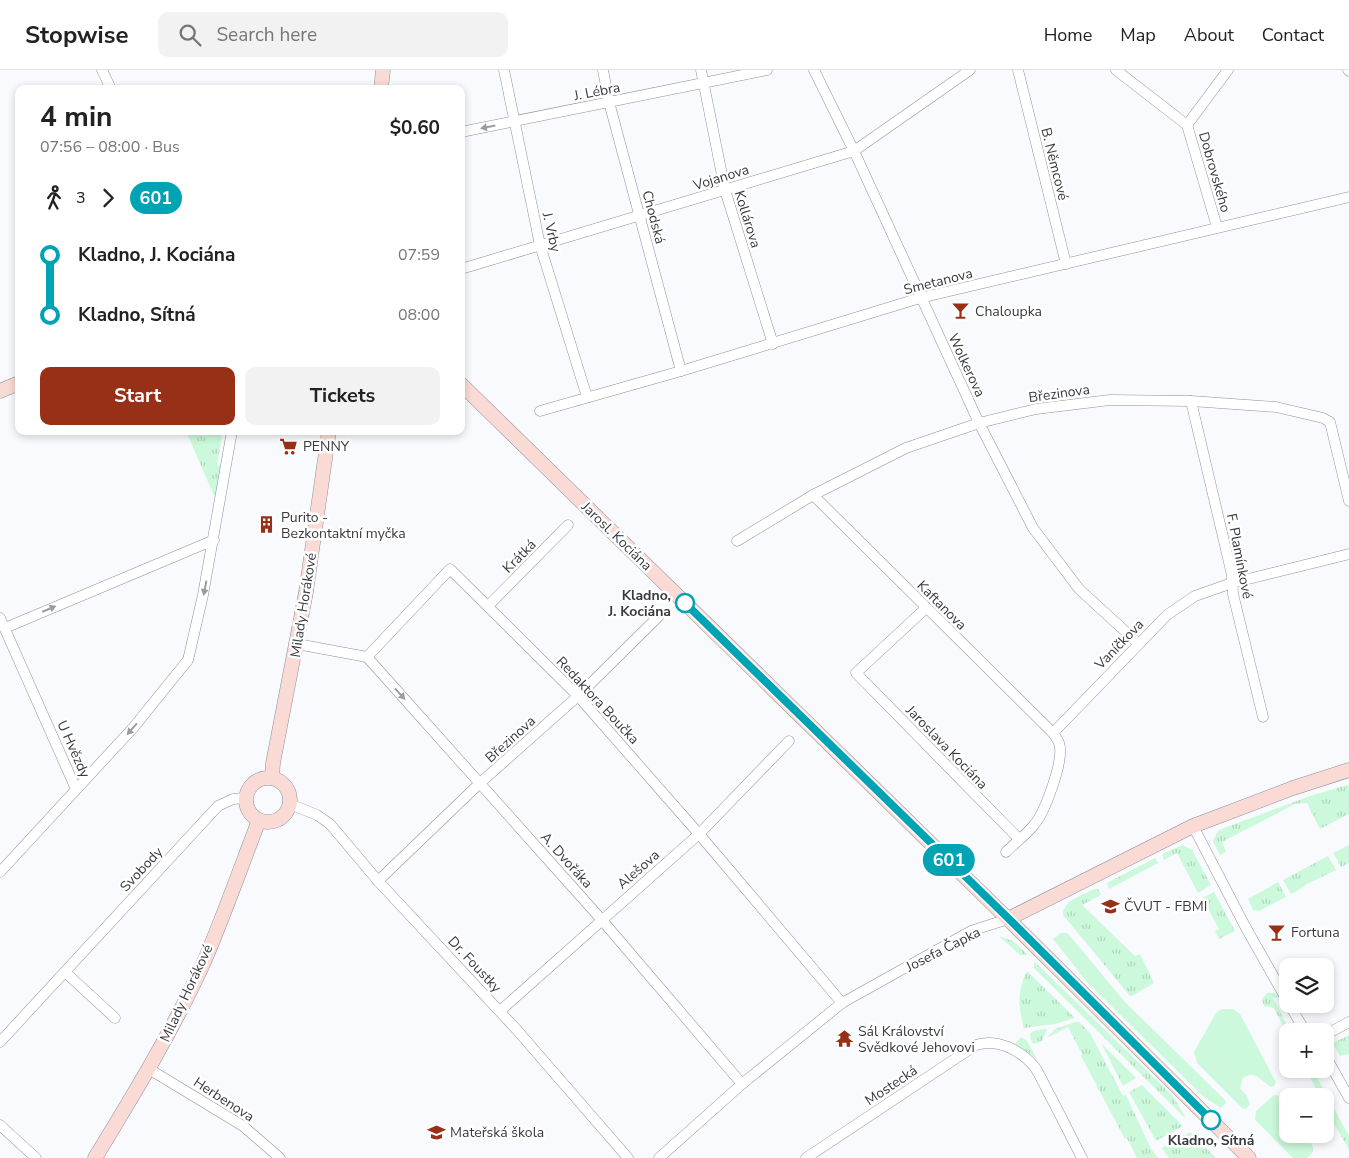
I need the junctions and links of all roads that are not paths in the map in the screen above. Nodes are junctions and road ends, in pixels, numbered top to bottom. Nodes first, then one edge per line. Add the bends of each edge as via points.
1 (102, 70) edge
2 (383, 70) edge
3 (504, 70) edge
4 (603, 70) edge
5 (701, 70) edge
6 (767, 70) edge
7 (814, 70) edge
8 (970, 70) edge
9 (1018, 70) edge
10 (1116, 70) edge
11 (1228, 70) edge
12 (703, 84) junction
13 (110, 85) edge
14 (381, 85) edge
15 (609, 102) junction
16 (515, 122) junction
17 (1187, 125) junction
18 (465, 131) edge
19 (854, 151) junction
20 (725, 190) junction
21 (1349, 197) edge
22 (639, 216) junction
23 (1217, 227) junction
24 (540, 245) junction
25 (1066, 264) junction
26 (465, 268) edge
27 (920, 298) junction
28 (773, 344) junction
29 (681, 371) junction
30 (15, 385) edge
31 (465, 388) edge
32 (0, 391) edge
33 (587, 397) junction
34 (1191, 401) junction
35 (540, 411) dead end
36 (979, 423) junction
37 (231, 435) edge
38 (328, 435) edge
39 (813, 495) junction
40 (1349, 501) edge
41 (568, 525) dead end
42 (214, 540) junction
43 (737, 541) dead end
44 (1349, 554) edge
45 (1232, 584) junction
46 (488, 606) junction
47 (926, 608) junction
48 (659, 616) dead end
49 (0, 618) edge
50 (5, 628) junction
51 (1138, 643) junction
52 (297, 644) junction
53 (367, 657) junction
54 (578, 696) junction
55 (1263, 717) dead end
56 (1053, 733) junction
57 (789, 741) dead end
58 (1349, 770) edge
59 (272, 778) junction
60 (480, 783) junction
61 (76, 789) junction
62 (246, 798) junction
63 (290, 804) junction
64 (259, 820) junction
65 (1193, 826) junction
66 (699, 834) junction
67 (1019, 839) junction
68 (1006, 852) dead end
69 (0, 872) edge
70 (378, 881) junction
71 (1008, 918) junction
72 (601, 920) junction
73 (65, 972) junction
74 (1279, 988) edge
75 (842, 1003) junction
76 (500, 1011) junction
77 (115, 1018) dead end
78 (1349, 1022) edge
79 (1334, 1030) edge
80 (0, 1042) edge
81 (149, 1069) junction
82 (1334, 1072) edge
83 (742, 1084) junction
84 (1349, 1098) edge
85 (0, 1125) edge
86 (36, 1158) edge
87 (95, 1158) edge
88 (280, 1158) edge
89 (628, 1158) edge
90 (659, 1158) edge
91 (806, 1158) edge
92 (1082, 1158) edge
93 (1249, 1158) edge

1 - 13 street
2 - 14 street
3 - 16 street, J. Vrby
4 - 15 street, Chodská
5 - 12 street, Kollárova
6 - 12 street, J. Lébra
7 - 19 street, Wolkerova
8 - 19 street, Vojanova
9 - 25 street, B. Němcové
10 - 17 street, Dobrovského
11 - 17 street
12 - 15 street, J. Lébra
12 - 20 street, Kollárova
15 - 16 street, J. Lébra
15 - 22 street, Chodská
16 -> 18 street, J. Lébra
16 - 24 street, J. Vrby
17 - 23 street, Dobrovského
19 - 20 street, Vojanova
19 - 27 street, Wolkerova
20 - 22 street, Vojanova
20 - 28 street, Kollárova
21 - 23 street, Smetanova
22 - 24 street, Vojanova
22 - 29 street, Chodská
23 - 25 street, Smetanova
24 - 26 street, Vojanova
24 - 33 street, J. Vrby
25 - 27 street, Smetanova
27 - 28 street, Smetanova
27 - 36 street, Wolkerova
28 - 29 street, Smetanova
29 - 33 street, Smetanova
30 - 32 street
31 - 71 street, Jarosl. Kociána
33 - 35 street, Smetanova
34 - 36 street, Březinova via 1110,400 1036,410
34 - 40 street, Březinova via 1276,407 1324,418 1330,422
34 - 45 street, F. Plamínkové
36 - 39 street, Březinova via 906,448
36 - 51 street, Wolkerova via 1033,528 1079,589
37 - 42 street
38 - 52 street, Milady Horákové
39 - 43 street, Březinova
39 - 47 street, Kaftanova
41 - 46 street, Krátká
50 -> 42 street
42 -> 61 street via 188,660 140,721
44 - 45 street, Vaníčkova
45 - 51 street, Vaníčkova via 1195,596 1167,615
45 - 55 street, F. Plamínkové
46 - 53 street, Redaktora Boučka via 450,569
46 - 54 street, Redaktora Boučka
47 - 56 street, Kaftanova
47 - 67 street, Jaroslava Kociána via 856,673
48 - 54 street, Březinova
49 - 50 street, U Hvězdy
50 - 61 street, U Hvězdy
51 - 56 street, Vaníčkova
52 - 53 street
52 - 59 street, Milady Horákové
53 -> 60 street, A. Dvořáka
54 - 60 street, Březinova
54 - 66 street, Redaktora Boučka
56 - 67 street via 1060,754 1056,775 1042,813
57 - 66 street, Alešova
58 - 65 street, Josefa Čapka
59 - 62 street via 252,785
59 - 63 street via 285,785
60 - 70 street, Březinova
60 - 72 street, A. Dvořáka
61 - 69 street, U Hvězdy
62 - 64 street via 246,806
62 - 73 street, Svobody via 233,799 218,806
63 - 64 street via 287,812 276,821
63 - 70 street, Dr. Foustky via 330,824
64 - 81 street, Milady Horákové via 204,961
65 - 71 street, Josefa Čapka
65 - 74 street via 1233,894
66 - 72 street, Alešova
66 - 75 street, Redaktora Boučka
67 - 68 street
70 - 76 street, Dr. Foustky
71 - 75 street, Josefa Čapka via 971,931
71 - 93 street, Jarosl. Kociána
72 - 76 street, Alešova
72 - 83 street, A. Dvořáka
73 - 77 street
73 - 80 street, Svobody
75 - 83 street, Josefa Čapka
76 - 89 street, Dr. Foustky
78 - 79 street
81 - 87 street, Milady Horákové
81 - 88 street, Herbenova via 243,1126
82 - 84 street
83 - 90 street, Josefa Čapka
85 - 86 street
91 - 92 street, Mostecká via 985,1042 1009,1047 1022,1054 1034,1067

